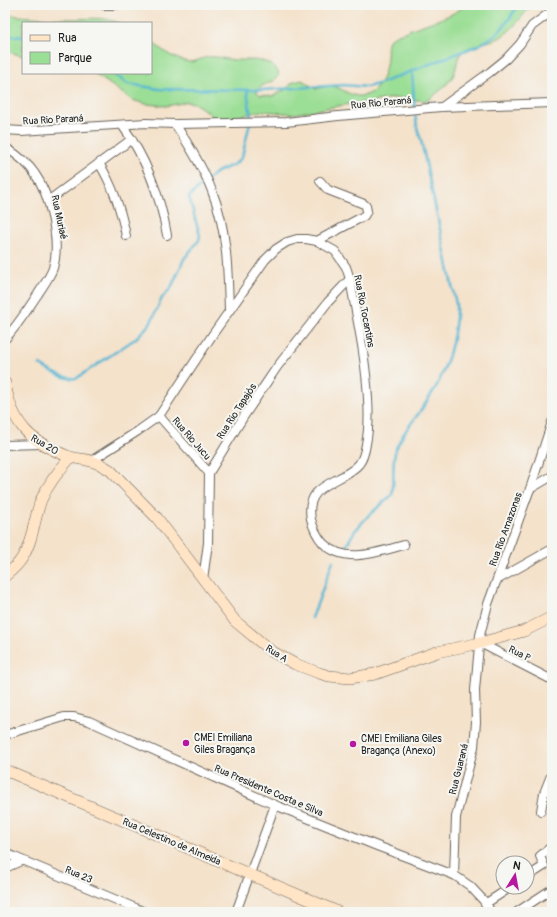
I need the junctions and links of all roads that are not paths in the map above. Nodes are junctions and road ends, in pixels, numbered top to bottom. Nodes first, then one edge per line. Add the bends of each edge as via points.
1 (103, 5) edge
2 (116, 5) edge
3 (552, 11) edge
4 (552, 103) edge
5 (441, 107) junction
6 (175, 124) junction
7 (122, 125) junction
8 (5, 130) edge
9 (132, 139) junction
10 (5, 148) edge
11 (99, 163) junction
12 (320, 180) dead end
13 (48, 201) junction
14 (167, 235) dead end
15 (126, 236) dead end
16 (317, 241) junction
17 (350, 279) junction
18 (229, 311) junction
19 (5, 339) edge
20 (5, 383) edge
21 (159, 416) junction
22 (552, 422) edge
23 (42, 444) junction
24 (5, 445) edge
25 (71, 457) junction
26 (91, 461) junction
27 (209, 473) junction
28 (552, 476) edge
29 (530, 489) junction
30 (404, 545) dead end
31 (552, 549) edge
32 (5, 576) edge
33 (203, 579) junction
34 (497, 580) junction
35 (552, 618) edge
36 (480, 643) junction
37 (552, 680) edge
38 (5, 734) edge
39 (5, 770) edge
40 (552, 773) edge
41 (275, 805) junction
42 (541, 811) dead end
43 (552, 846) edge
44 (5, 853) edge
45 (21, 861) junction
46 (5, 868) edge
47 (535, 872) edge
48 (249, 874) junction
49 (454, 875) junction
50 (552, 889) edge
51 (499, 895) edge
52 (485, 904) junction
53 (145, 912) edge
54 (236, 912) edge
55 (338, 912) edge
56 (491, 912) edge
57 (517, 912) edge

1 - 2 street
3 - 5 street via 532,26 513,52 500,64
4 - 5 street, Rua Rio Paraná
5 - 6 street, Rua Rio Paraná via 286,122
6 - 7 street, Rua Rio Paraná
6 - 18 street via 201,166 212,191 223,232
7 - 8 street, Rua Rio Paraná
7 - 9 street
9 - 11 street
9 - 14 street via 155,185
10 - 13 street, Rua Muriaé via 34,173
11 - 13 street
11 - 15 street via 116,198 124,220
12 - 16 street via 328,190 364,204 367,211 364,216
13 - 19 street, Rua Muriaé via 54,231 53,267 16,328
16 - 17 street, Rua Rio Tocantins via 335,251 346,267
16 - 18 street, Rua Rio Tocantins via 297,239 276,249 265,260
17 - 27 street, Rua Rio Tapajós via 323,308 277,367
17 - 30 street, Rua Rio Tocantins via 366,370 369,419 366,443 358,465 316,493 312,500 312,524 322,542 342,553 368,554
18 - 21 street, Rua Rio Tocantins
20 - 23 street, Rua 20 via 15,416 29,435
21 - 26 street, Rua Rio Tocantins
21 - 27 street, Rua Rio Jucu
22 - 29 street, Rua Rio Amazonas
23 - 24 street
23 - 25 street, Rua 20
25 - 26 street, Rua A
25 - 32 street via 50,483 41,500 22,559
26 - 33 street, Rua A via 110,470 157,518
27 - 33 street via 208,543
28 - 29 street
29 - 34 street, Rua Rio Amazonas
31 - 34 street
33 - 36 street, Rua A via 235,621 271,651 306,669 329,676 350,678 375,674 437,652
34 - 36 street, Rua Rio Amazonas via 483,621
35 - 36 street, Rua A via 524,631
36 - 37 street, Rua P
36 - 49 street, Rua Guaraná via 475,690 474,748 456,817
38 - 41 street, Rua Presidente Costa e Silva via 64,718 80,718
39 - 48 street, Rua Celestino de Almeida
40 - 42 street via 544,792
41 - 48 street
41 - 49 street, Rua Presidente Costa e Silva
43 - 47 street via 540,856 544,866
44 - 45 street, Rua 23
45 - 46 street
45 - 53 street, Rua 23
48 - 54 street
48 - 55 street, Rua Celestino de Almeida
49 - 52 street, Rua Presidente Costa e Silva via 470,886
50 - 57 street
51 - 52 street
52 - 56 street, Rua Presidente Costa e Silva

